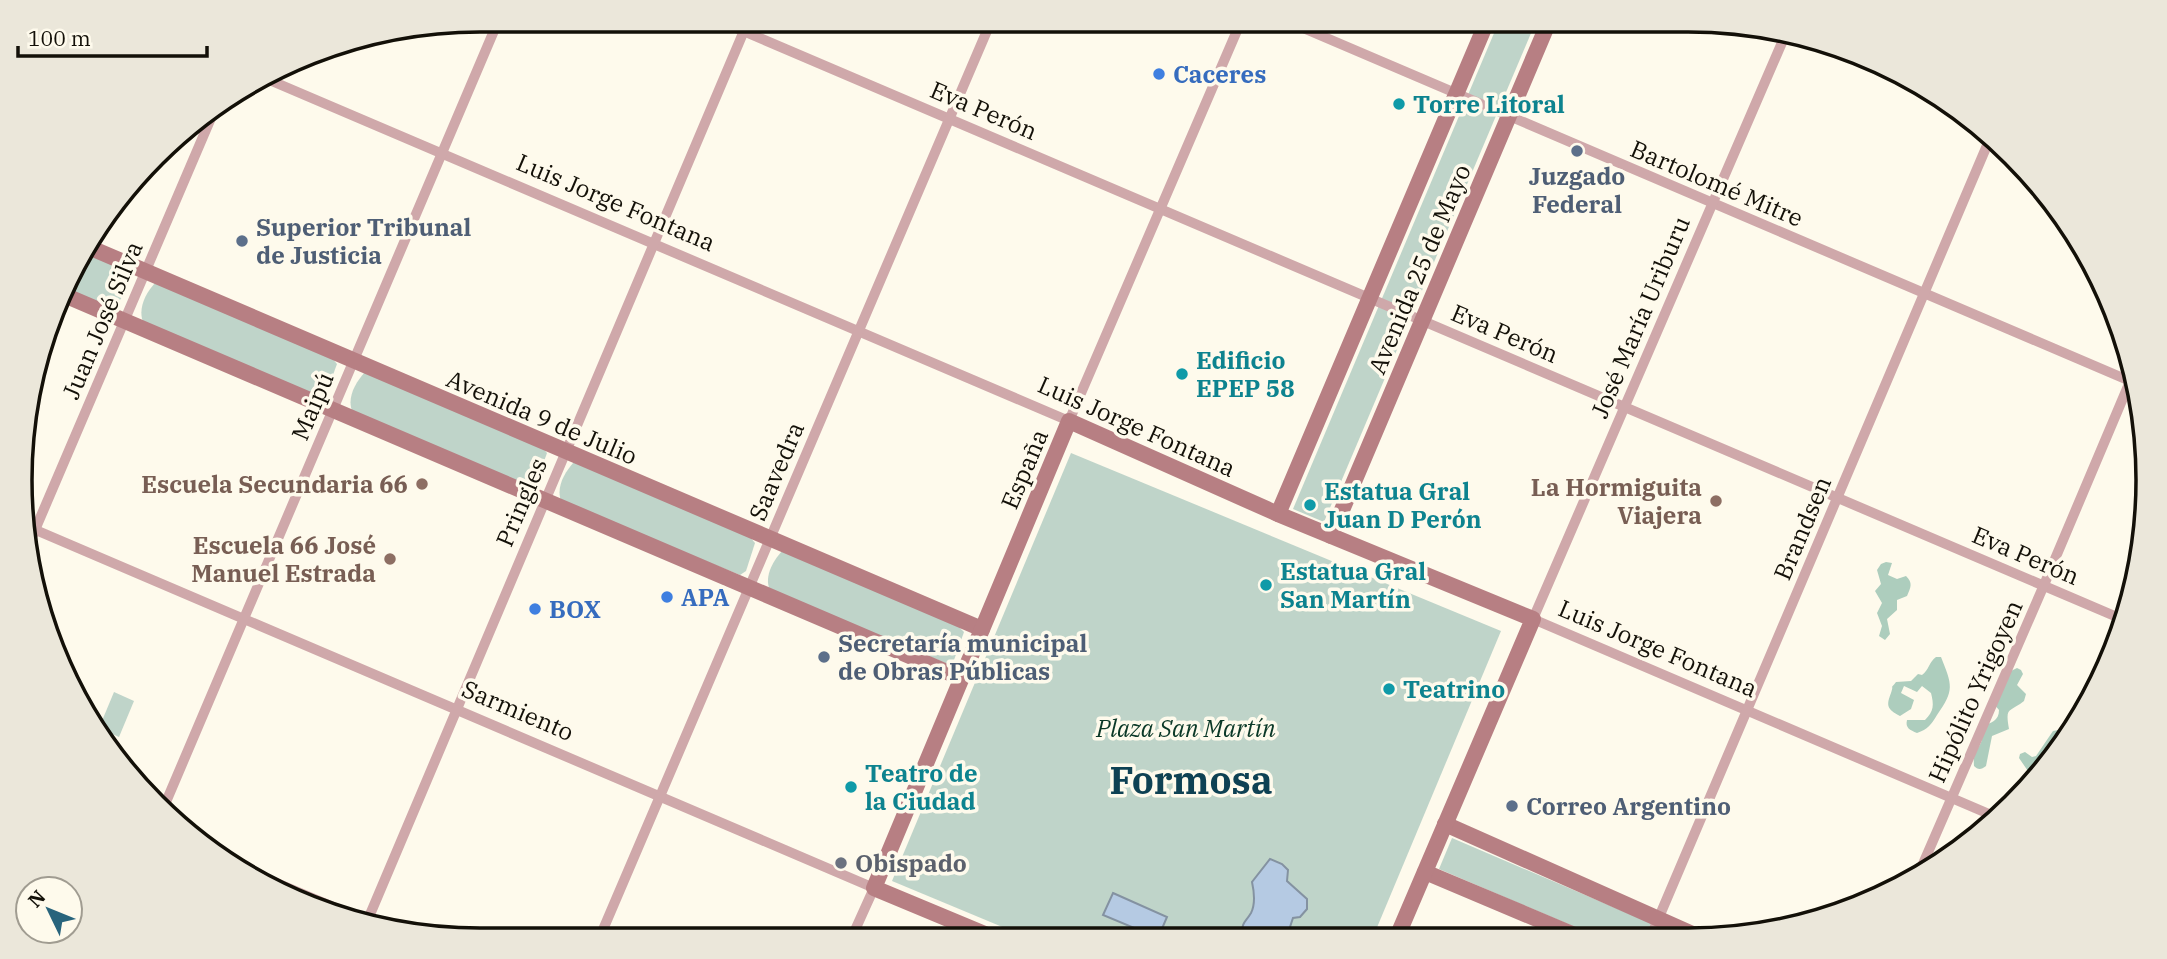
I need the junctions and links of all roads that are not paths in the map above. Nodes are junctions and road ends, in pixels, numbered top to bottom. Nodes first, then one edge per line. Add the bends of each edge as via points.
1 (493, 32) edge
2 (744, 32) edge
3 (746, 32) edge
4 (986, 32) edge
5 (1236, 32) edge
6 (1312, 32) edge
7 (1482, 32) edge
8 (1544, 32) edge
9 (1782, 42) edge
10 (274, 82) edge
11 (1456, 94) junction
12 (1508, 117) junction
13 (950, 118) junction
14 (209, 123) edge
15 (1987, 146) edge
16 (442, 153) junction
17 (1712, 203) junction
18 (1162, 208) junction
19 (653, 244) junction
20 (95, 250) edge
21 (145, 271) junction
22 (1924, 293) junction
23 (1370, 297) junction
24 (71, 298) edge
25 (1422, 320) junction
26 (125, 321) junction
27 (858, 330) junction
28 (353, 362) junction
29 (2123, 374) edge
30 (2127, 394) edge
31 (1625, 406) junction
32 (333, 409) junction
33 (1069, 421) junction
34 (565, 452) junction
35 (545, 499) junction
36 (1837, 499) junction
37 (1278, 514) junction
38 (35, 530) joint
39 (1331, 536) junction
40 (771, 538) junction
41 (2044, 585) junction
42 (749, 588) junction
43 (2114, 616) edge
44 (244, 619) junction
45 (1533, 619) junction
46 (982, 629) junction
47 (961, 678) junction
48 (457, 710) junction
49 (1746, 711) junction
50 (660, 795) junction
51 (1951, 798) junction
52 (167, 800) edge
53 (1986, 813) edge
54 (1445, 824) junction
55 (1925, 859) edge
56 (1425, 872) junction
57 (874, 888) junction
58 (370, 913) edge
59 (1658, 919) junction
60 (604, 928) edge
61 (857, 928) edge
62 (970, 928) edge
63 (1401, 928) edge
64 (1558, 928) edge
65 (1654, 928) edge
66 (1679, 928) edge

1 - 16 street, Maipú
2 - 19 street, Pringles
3 - 13 street, Eva Perón
4 - 13 street, Saavedra
5 - 18 street, España
6 - 11 street, Bartolomé Mitre
7 - 11 main road, Avenida 25 de Mayo
8 - 12 main road, Avenida 25 de Mayo
9 - 17 street, José María Uriburu
10 - 16 street, Luis Jorge Fontana
11 - 12 street, Bartolomé Mitre
11 - 23 main road, Avenida 25 de Mayo
12 - 17 street, Bartolomé Mitre
12 - 25 main road, Avenida 25 de Mayo
13 - 18 street, Eva Perón
13 - 27 street, Saavedra
14 - 21 street, Juan José Silva
15 - 22 street, Brandsen
16 - 19 street, Luis Jorge Fontana
16 - 28 street, Maipú
17 - 22 street, Bartolomé Mitre
17 - 31 street, José María Uriburu
18 - 23 street, Eva Perón
18 - 33 street, España
19 - 27 street, Luis Jorge Fontana
19 - 34 street, Pringles
20 - 21 main road, Avenida 9 de Julio
21 - 26 street, Juan José Silva
21 - 28 main road, Avenida 9 de Julio
22 - 29 street, Bartolomé Mitre
22 - 36 street, Brandsen
23 - 25 street, Eva Perón
23 - 37 main road, Avenida 25 de Mayo
24 - 26 main road
25 - 31 street, Eva Perón
25 - 39 main road, Avenida 25 de Mayo
26 - 32 main road
26 - 38 street, Juan José Silva
27 - 33 street, Luis Jorge Fontana
27 - 40 street, Saavedra
28 - 32 street, Maipú
28 - 34 main road, Avenida 9 de Julio
30 - 41 street, Hipólito Yrigoyen
31 - 36 street, Eva Perón
31 - 45 street, José María Uriburu
32 - 35 main road
32 - 44 street, Maipú
33 - 37 main road, Luis Jorge Fontana
33 - 46 main road, España
34 - 35 street, Pringles
34 - 40 main road, Avenida 9 de Julio
35 - 42 main road
35 - 48 street, Pringles
36 - 41 street, Eva Perón
36 - 49 street, Brandsen
37 - 39 main road, Luis Jorge Fontana
38 - 44 street, Sarmiento
39 - 45 main road, Luis Jorge Fontana
40 - 42 street, Saavedra
40 - 46 main road, Avenida 9 de Julio
41 - 43 street, Eva Perón
41 - 51 street, Hipólito Yrigoyen
42 - 47 main road
42 - 50 street, Saavedra
44 - 48 street, Sarmiento
44 - 52 street, Maipú
45 - 49 street, Luis Jorge Fontana
45 - 54 main road
46 - 47 main road, España
47 - 57 main road, España
48 - 50 street, Sarmiento
48 - 58 street, Pringles
49 - 51 street, Luis Jorge Fontana
49 - 59 street, Brandsen
50 - 57 street, Sarmiento
50 - 60 street, Saavedra
51 - 53 street, Luis Jorge Fontana
51 - 55 street, Hipólito Yrigoyen
54 - 56 main road
54 - 59 main road
56 - 63 main road
56 - 64 main road
57 - 61 street, España
57 - 62 main road, Sarmiento
59 - 65 street, Brandsen
59 - 66 main road

